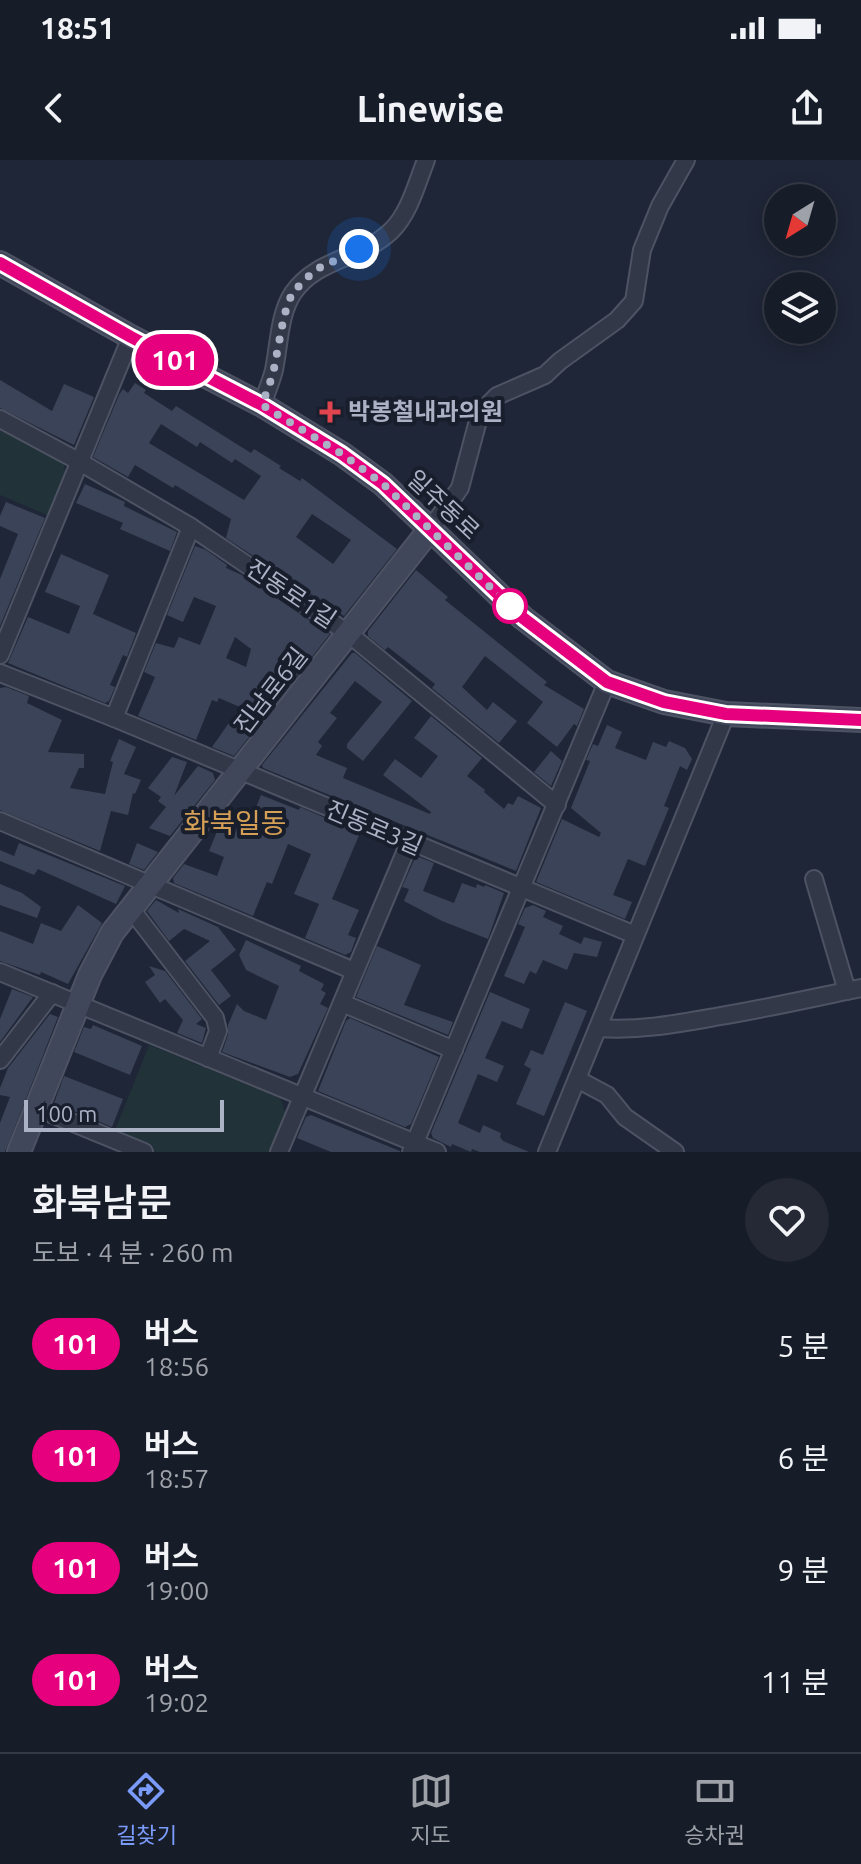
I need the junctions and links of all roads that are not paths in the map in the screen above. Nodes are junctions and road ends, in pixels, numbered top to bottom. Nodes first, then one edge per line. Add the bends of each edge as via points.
1 (426, 160) edge
2 (686, 160) edge
3 (0, 263) edge
4 (131, 337) junction
5 (262, 405) junction
6 (0, 419) edge
7 (80, 462) junction
8 (191, 527) junction
9 (431, 528) junction
10 (349, 634) junction
11 (0, 655) edge
12 (0, 673) edge
13 (607, 682) junction
14 (726, 714) junction
15 (114, 718) junction
16 (861, 720) edge
17 (241, 772) junction
18 (557, 805) junction
19 (0, 821) edge
20 (409, 843) junction
21 (814, 879) dead end
22 (150, 885) junction
23 (523, 889) junction
24 (131, 909) junction
25 (635, 935) junction
26 (354, 971) junction
27 (0, 972) edge
28 (854, 989) edge
29 (52, 993) junction
30 (342, 1003) junction
31 (78, 1004) junction
32 (598, 1028) junction
33 (454, 1050) junction
34 (208, 1058) junction
35 (0, 1060) edge
36 (577, 1079) junction
37 (302, 1096) junction
38 (37, 1108) junction
39 (412, 1147) edge
40 (19, 1152) edge
41 (144, 1152) edge
42 (279, 1152) edge
43 (437, 1152) edge
44 (547, 1152) edge
45 (675, 1152) edge

1 - 5 street via 393,230 315,270 292,293
2 - 9 street via 642,250 634,301 545,375 497,396 480,413 460,488
3 - 4 main road, 일주동로
4 - 5 main road, 일주동로
4 - 7 street
5 - 9 main road, 일주동로 via 342,454
6 - 7 street, 진동로1길
7 - 8 street, 진동로1길
7 - 11 street
8 - 10 street, 진동로1길
8 - 15 street
9 - 10 main road, 진남로6길
9 - 13 main road, 일주동로 via 523,618
10 - 17 main road, 진남로6길
10 - 18 street, 진동로1길
12 - 15 street, 진동로3길
13 - 14 main road, 일주동로 via 664,702
13 - 18 street
14 - 16 main road, 일주동로
14 - 25 street
15 - 17 street, 진동로3길
17 - 20 street, 진동로3길
17 - 22 main road, 진남로6길
18 - 23 street
19 - 22 street
20 - 23 street, 진동로3길
20 - 26 street
21 - 28 street
22 - 24 main road, 진남로6길
22 - 26 street
23 - 25 street, 진동로3길
23 - 33 street
24 - 31 main road, 진남로6길 via 100,952
24 - 34 street via 215,1018 218,1031
25 - 32 street
26 - 30 street
27 - 29 street
28 - 32 street via 658,1027
29 - 31 street
29 - 35 street
30 - 33 street
30 - 37 street
31 - 34 street
31 - 38 main road, 진남로6길
32 - 36 street
33 - 39 street
34 - 37 street
36 - 44 street
36 - 45 street via 607,1095 625,1117
37 - 39 street
37 - 42 street
38 - 40 main road, 진남로6길
38 - 41 street
39 - 43 street

